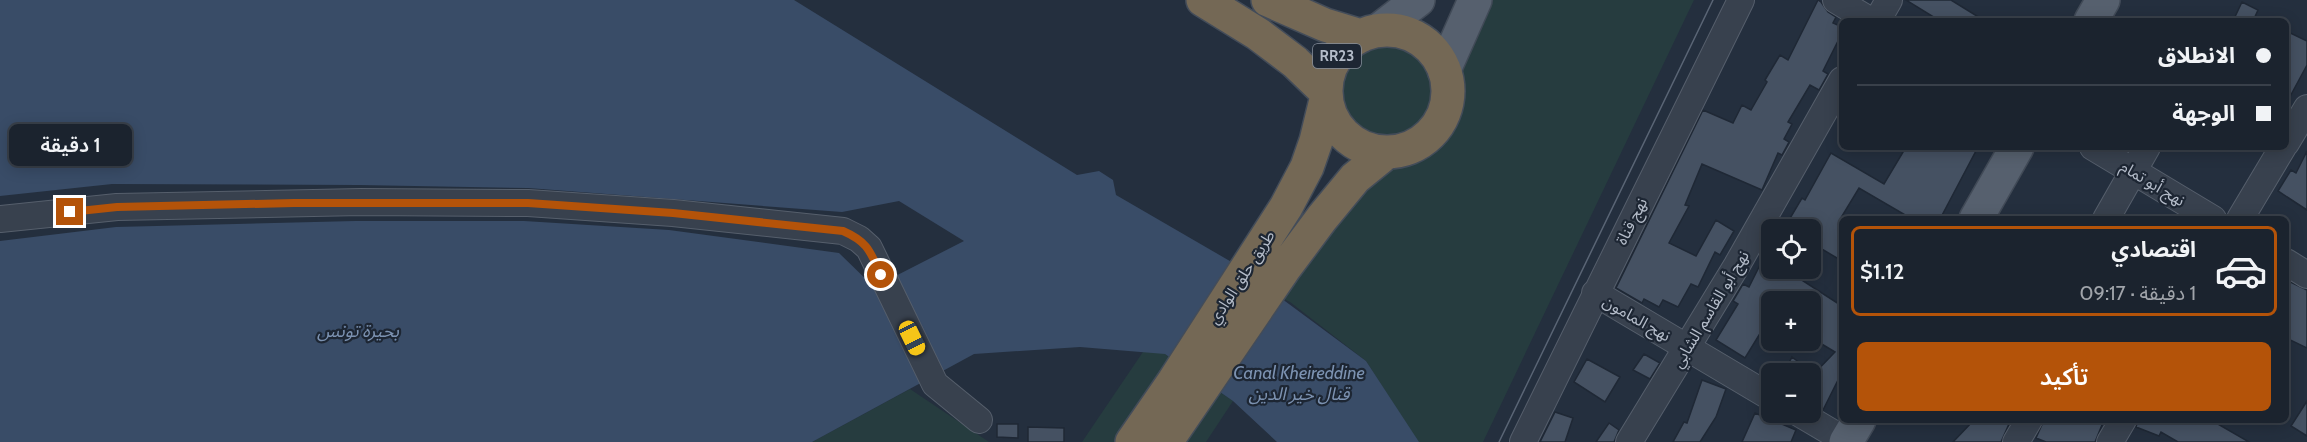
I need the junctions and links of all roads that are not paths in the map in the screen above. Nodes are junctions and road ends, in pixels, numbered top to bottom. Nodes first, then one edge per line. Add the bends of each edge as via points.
1 (1203, 0) edge
2 (1268, 0) edge
3 (1418, 0) edge
4 (1475, 0) edge
5 (1741, 0) edge
6 (1836, 0) edge
7 (1889, 0) edge
8 (2103, 0) edge
9 (1866, 18) edge
10 (1878, 18) edge
11 (2093, 18) edge
12 (1370, 33) junction
13 (1444, 70) junction
14 (1839, 85) edge
15 (1326, 95) junction
16 (2307, 108) edge
17 (2289, 138) edge
18 (2015, 150) edge
19 (2098, 150) edge
20 (2145, 150) edge
21 (2281, 150) edge
22 (1387, 152) junction
23 (2133, 171) junction
24 (1978, 216) edge
25 (2108, 216) edge
26 (2208, 216) edge
27 (2242, 216) edge
28 (0, 219) edge
29 (2289, 264) edge
30 (2307, 275) edge
31 (1594, 293) junction
32 (1688, 347) junction
33 (1186, 389) junction
34 (1761, 391) edge
35 (979, 420) dead end
36 (1815, 423) edge
37 (1857, 423) edge
38 (2027, 423) edge
39 (2121, 423) edge
40 (1132, 442) edge
41 (1166, 442) edge
42 (1522, 442) edge
43 (1629, 442) edge
44 (1847, 442) edge
45 (2016, 442) edge
46 (2110, 442) edge

1 - 15 highway, RR23 via 1295,62
2 - 12 highway, RR23 via 1325,25
3 - 12 main road, RR23
4 - 13 main road, RR23
5 - 31 street, نهج قناة
6 - 9 street
7 - 10 street
8 - 11 main road
12 - 13 highway, RR23 via 1400,31 1419,39 1434,52
12 - 15 highway, RR23 via 1346,45 1335,58 1328,74
13 - 22 highway, RR23 via 1446,108 1437,126 1406,149
14 - 32 street, نهج أبو القاسم الشابي
15 - 22 highway, RR23 via 1333,121 1347,137 1365,148
15 - 33 highway, طريق حلق الوادي / RR23 via 1307,167 1256,253
16 - 17 street
18 - 24 main road
19 - 23 street, نهج أبو تمام
20 - 23 street
21 - 27 street
22 - 33 highway, طريق حلق الوادي / RR23 via 1341,194
23 - 25 street
23 - 26 street, نهج أبو تمام
28 - 35 street via 117,207 528,203 843,231 869,248 935,384
29 - 30 street
31 - 32 street, نهج المامون
31 - 42 street, نهج قناة
32 - 34 street, نهج المامون
32 - 43 street, نهج أبو القاسم الشابي
33 - 40 highway, طريق حلق الوادي / RR23
33 - 41 highway, طريق حلق الوادي / RR23
36 - 44 street
37 - 44 main road
38 - 45 street
39 - 46 street

